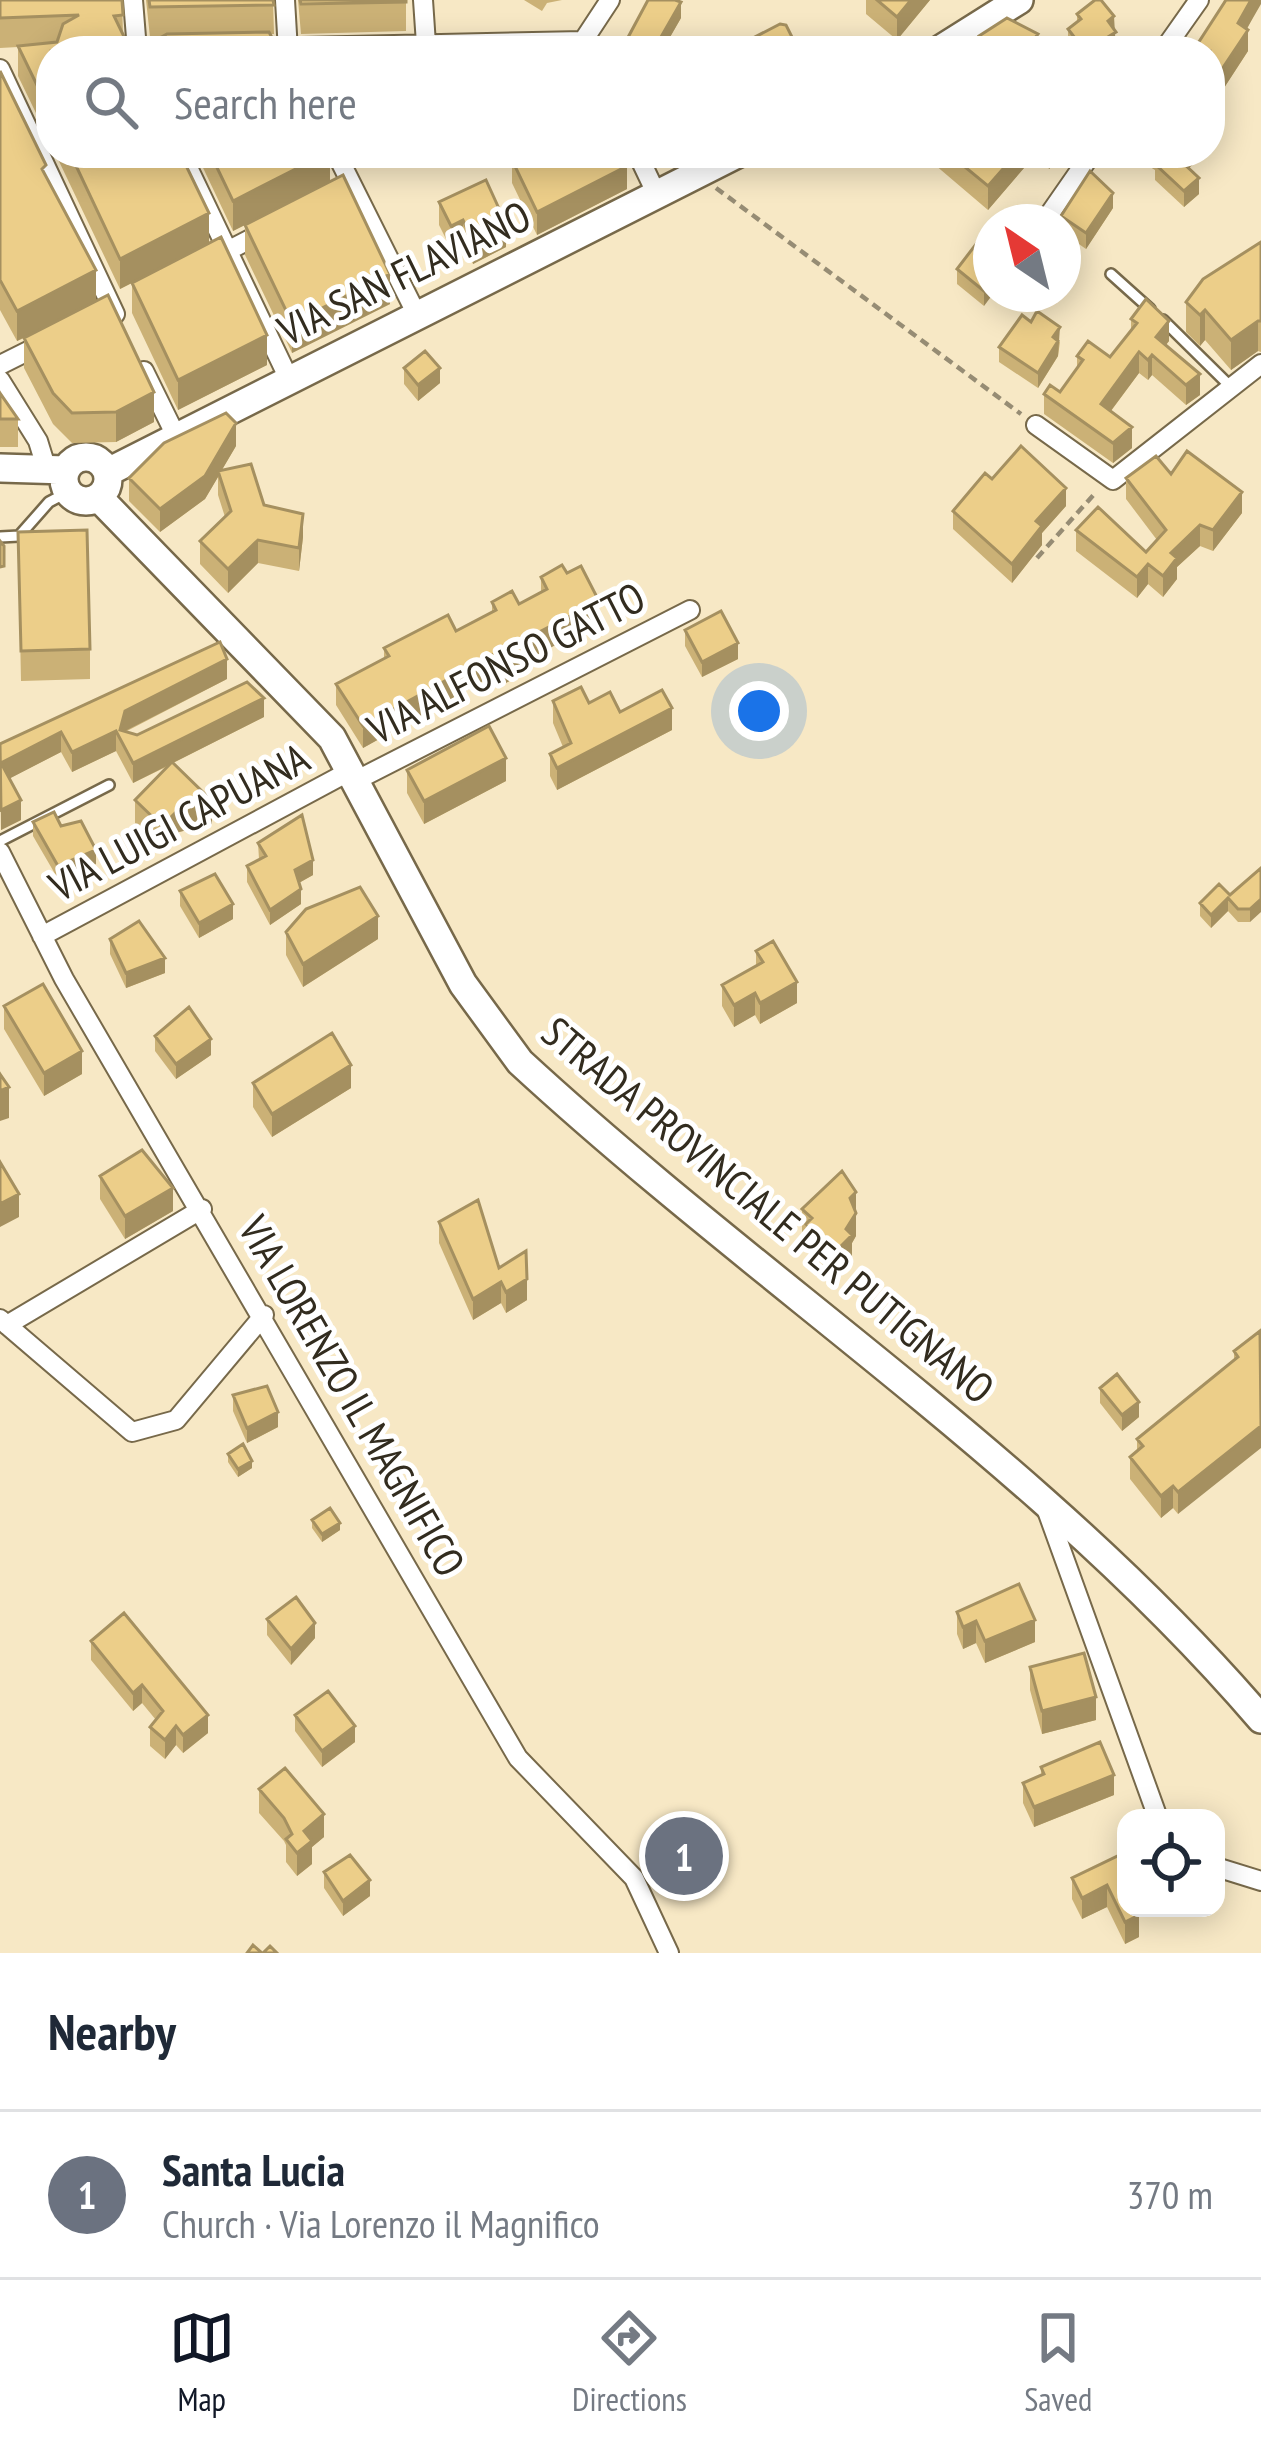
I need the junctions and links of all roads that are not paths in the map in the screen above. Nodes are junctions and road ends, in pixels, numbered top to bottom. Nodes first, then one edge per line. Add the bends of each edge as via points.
1 (134, 0) edge
2 (285, 0) edge
3 (423, 0) edge
4 (610, 0) edge
5 (1018, 0) edge
6 (1199, 0) edge
7 (136, 36) edge
8 (287, 36) edge
9 (425, 36) edge
10 (590, 36) edge
11 (962, 36) edge
12 (1174, 36) edge
13 (6, 63) edge
14 (36, 132) edge
15 (52, 168) edge
16 (188, 168) edge
17 (343, 168) edge
18 (644, 168) edge
19 (709, 168) edge
20 (1082, 168) edge
21 (351, 186) junction
22 (657, 195) junction
23 (331, 197) edge
24 (1057, 204) edge
25 (290, 218) edge
26 (228, 250) junction
27 (189, 270) edge
28 (1111, 274) dead end
29 (132, 299) edge
30 (113, 309) junction
31 (416, 313) junction
32 (94, 318) edge
33 (123, 330) edge
34 (56, 337) edge
35 (134, 351) edge
36 (1261, 364) edge
37 (0, 365) edge
38 (288, 377) junction
39 (0, 380) edge
40 (1231, 387) junction
41 (1036, 425) road end
42 (176, 436) junction
43 (0, 467) edge
44 (60, 476) junction
45 (104, 485) junction
46 (0, 537) edge
47 (690, 610) dead end
48 (352, 776) junction
49 (109, 785) dead end
50 (0, 841) edge
51 (3, 867) edge
52 (42, 936) junction
53 (202, 1209) junction
54 (264, 1315) junction
55 (4, 1322) edge
56 (1042, 1498) junction
57 (1261, 1718) edge
58 (1155, 1809) edge
59 (1225, 1870) edge
60 (1261, 1881) edge
61 (669, 1953) edge

1 - 7 street
2 - 8 street
3 - 9 street
4 - 10 street
5 - 11 street
6 - 12 street
13 - 14 street
15 - 30 street
16 - 26 street
17 - 21 street
18 - 22 street
19 - 22 street, VIA SAN FLAVIANO
20 - 24 street
21 - 23 street
21 - 31 street
22 - 31 street, VIA SAN FLAVIANO
25 - 26 street
26 - 27 street
26 - 38 street
28 - 40 lane
29 - 30 street
30 - 32 street
30 - 33 street
31 - 38 street, VIA SAN FLAVIANO
34 - 37 street
35 - 42 street
36 - 40 street
38 - 42 street, VIA SAN FLAVIANO
39 - 44 street
40 - 41 street via 1113,480
42 - 45 street, VIA SAN FLAVIANO
43 - 44 street
44 - 45 street via 82,502
44 - 45 street via 85,457 101,462
44 - 46 lane via 50,502 19,536
45 - 48 street, STRADA PROVINCIALE PER PUTIGNANO via 259,678 332,738
47 - 48 street, VIA ALFONSO GATTO
48 - 52 street, VIA LUIGI CAPUANA
48 - 56 street, STRADA PROVINCIALE PER PUTIGNANO via 463,984 520,1062
49 - 50 lane
51 - 52 street, VIA LORENZO IL MAGNIFICO
52 - 53 street, VIA LORENZO IL MAGNIFICO
53 - 54 street, VIA LORENZO IL MAGNIFICO
53 - 55 street
54 - 55 street via 176,1420 131,1432
54 - 61 street, VIA LORENZO IL MAGNIFICO via 518,1758 634,1878
56 - 57 street, STRADA PROVINCIALE PER PUTIGNANO via 1185,1630
56 - 58 street
59 - 60 street

